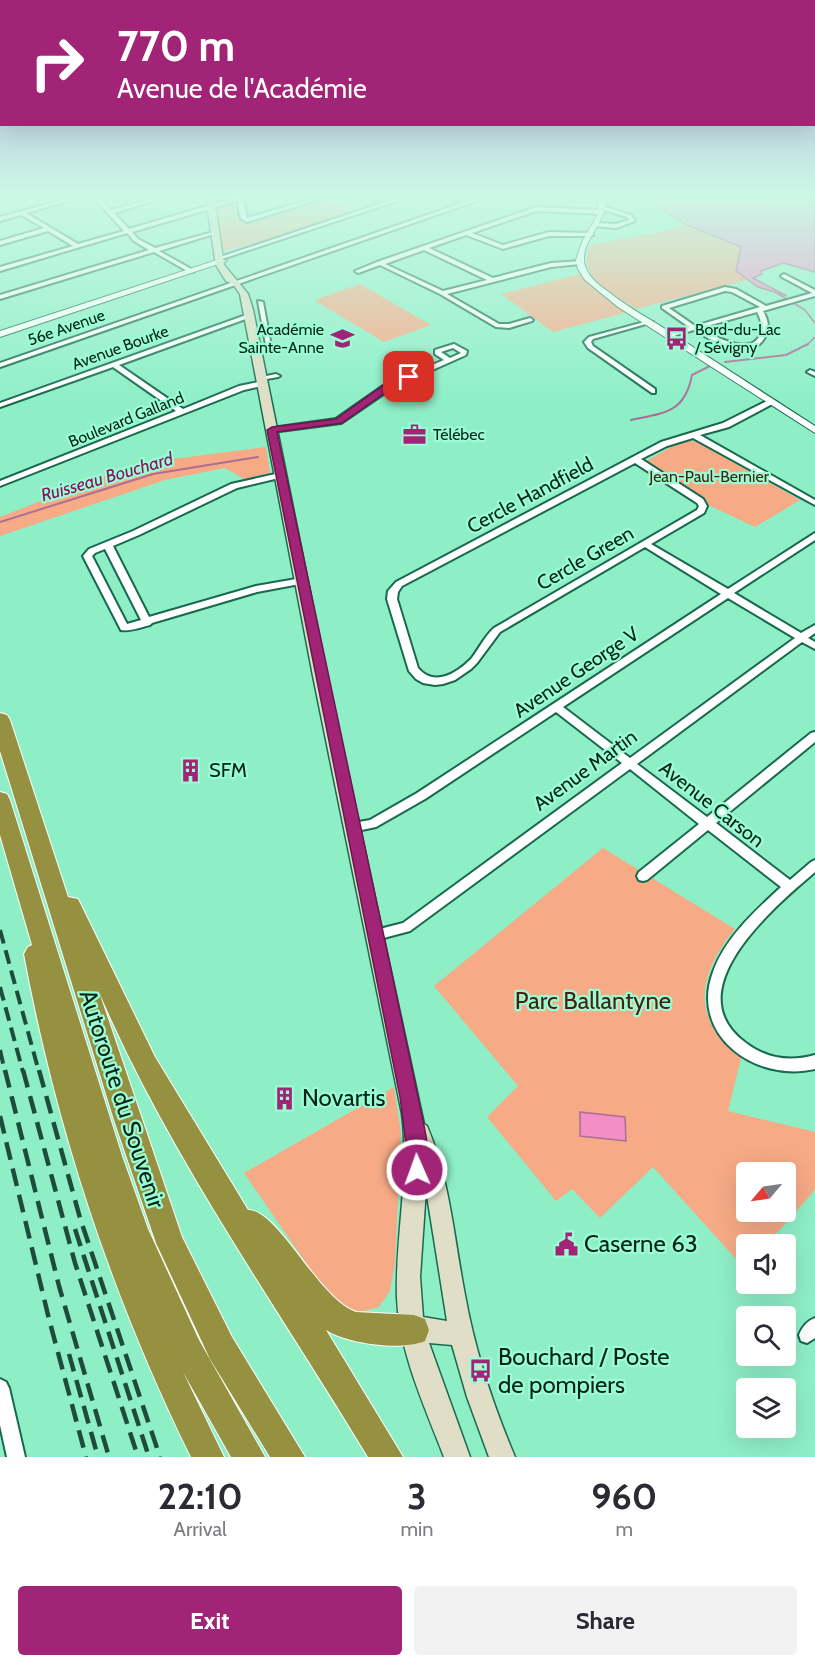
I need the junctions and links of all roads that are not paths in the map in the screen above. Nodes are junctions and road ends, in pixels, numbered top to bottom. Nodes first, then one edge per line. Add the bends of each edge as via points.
1 (101, 266) edge
2 (182, 266) edge
3 (202, 266) edge
4 (223, 266) edge
5 (283, 266) edge
6 (371, 266) edge
7 (385, 266) edge
8 (463, 266) edge
9 (549, 266) edge
10 (582, 266) edge
11 (189, 270) junction
12 (358, 271) dead end
13 (784, 276) dead end
14 (494, 280) junction
15 (236, 282) junction
16 (442, 293) junction
17 (815, 293) edge
18 (0, 297) edge
19 (260, 302) dead end
20 (763, 309) junction
21 (262, 311) junction
22 (248, 314) junction
23 (530, 320) dead end
24 (650, 322) junction
25 (696, 327) junction
26 (0, 329) edge
27 (0, 334) edge
28 (669, 335) junction
29 (269, 345) dead end
30 (449, 360) dead end
31 (0, 364) edge
32 (113, 364) junction
33 (276, 376) dead end
34 (262, 381) junction
35 (652, 391) dead end
36 (772, 402) junction
37 (0, 405) edge
38 (182, 412) junction
39 (272, 430) junction
40 (815, 430) edge
41 (694, 435) junction
42 (636, 460) junction
43 (280, 475) junction
44 (0, 484) edge
45 (815, 503) edge
46 (815, 536) edge
47 (646, 544) junction
48 (108, 545) junction
49 (302, 581) junction
50 (728, 593) junction
51 (147, 623) junction
52 (815, 628) edge
53 (801, 638) junction
54 (815, 646) edge
55 (420, 678) joint
56 (556, 707) junction
57 (0, 720) edge
58 (815, 736) edge
59 (628, 762) junction
60 (0, 800) edge
61 (707, 823) junction
62 (352, 827) junction
63 (18, 860) junction
64 (48, 864) junction
65 (815, 865) edge
66 (643, 876) dead end
67 (789, 886) junction
68 (376, 935) junction
69 (815, 1062) edge
70 (412, 1114) junction
71 (223, 1194) junction
72 (414, 1330) junction
73 (461, 1334) junction
74 (0, 1388) edge
75 (16, 1457) edge
76 (208, 1457) edge
77 (249, 1457) edge
78 (289, 1457) edge
79 (387, 1457) edge
80 (456, 1457) edge
81 (502, 1457) edge

1 - 18 street
2 - 11 street
3 - 11 street
4 - 15 main road via 227,277
5 - 15 street, 56e Avenue
6 - 12 street
7 - 16 street
8 - 14 street
9 - 14 street
10 - 24 street via 595,285
11 - 26 street
11 - 27 street
13 - 17 street
14 - 16 street
15 - 22 main road via 244,294
15 - 31 street, 56e Avenue
16 - 23 street via 498,326
17 - 20 street
19 - 21 street
20 - 25 street
20 - 25 street via 762,340 753,346 726,345
20 - 25 street via 730,289 665,305
21 - 22 street, Avenue Bourke
21 - 29 street
22 - 32 street, Avenue Bourke
22 - 34 main road
24 - 28 street
24 - 35 street via 588,342
25 - 28 street
28 - 36 street
30 - 39 street via 389,386 338,421
32 - 37 street, Avenue Bourke
32 - 38 street
33 - 34 street, Boulevard Galland
34 - 38 street, Boulevard Galland
34 - 39 main road
36 - 40 street
36 - 41 street, Cercle Handfield via 737,421
38 - 44 street, Boulevard Galland
39 - 43 main road
41 - 42 street, Cercle Handfield via 672,441
41 - 45 street
42 - 47 street, Cercle Green via 703,506
42 - 55 street, Cercle Handfield via 396,587 392,598 413,669
43 - 48 street via 234,486
43 - 49 main road
46 - 50 street, Avenue George V
47 - 50 street
47 - 55 street, Cercle Green via 497,630 473,661 451,677 431,682
48 - 51 street
48 - 51 street via 87,556 118,620 127,628
49 - 51 street via 256,589
49 - 62 main road
50 - 53 street
50 - 56 street, Avenue George V
52 - 53 street, Avenue Martin
53 - 54 street
53 - 59 street, Avenue Martin
56 - 59 street, Avenue Carson
56 - 62 street, Avenue George V via 421,796 372,824
57 - 64 highway, Autoroute du Souvenir
58 - 61 street
59 - 61 street, Avenue Carson
59 - 68 street, Avenue Martin via 402,928
60 - 63 highway, Autoroute du Souvenir
61 - 66 street
61 - 67 street, Avenue Carson
62 - 68 main road
63 - 76 highway via 51,1038 96,1193 141,1317
63 - 77 highway, Autoroute du Souvenir via 135,1234 188,1351
64 - 71 highway via 90,943 137,1049
64 - 78 highway, Autoroute du Souvenir via 127,1120 170,1243 221,1348
65 - 67 street
67 - 69 street via 723,961 713,1000 725,1032 740,1048 763,1062 785,1067
68 - 70 main road
70 - 72 main road via 417,1170 408,1279
70 - 73 main road via 431,1159
71 - 72 highway via 276,1250 328,1315 356,1327
71 - 79 highway
72 - 73 main road
72 - 80 main road
73 - 81 main road
74 - 75 street

